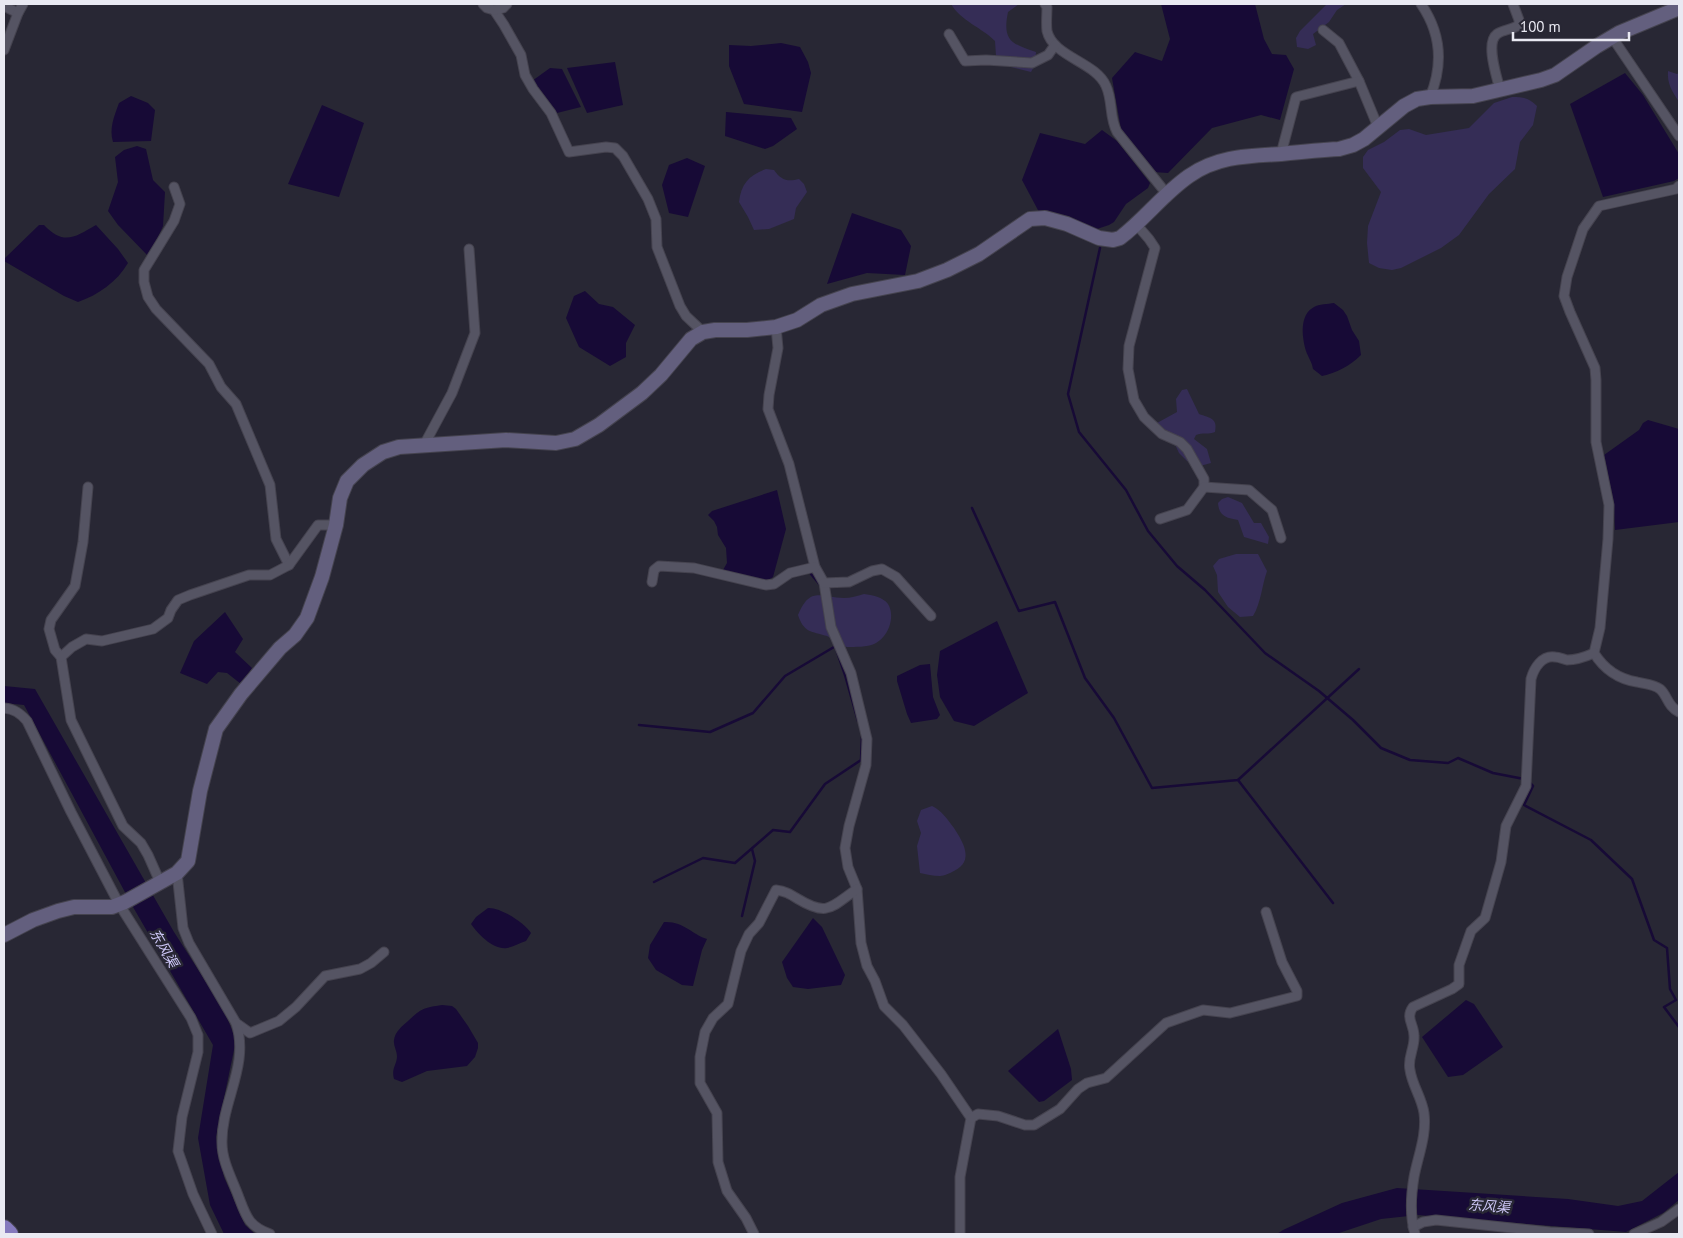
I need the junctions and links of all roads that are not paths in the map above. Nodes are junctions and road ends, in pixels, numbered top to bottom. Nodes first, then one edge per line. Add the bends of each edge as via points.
1 (23, 4) edge
2 (483, 4) edge
3 (507, 4) edge
4 (1045, 4) edge
5 (1421, 4) edge
6 (1513, 4) edge
7 (4, 6) edge
8 (1679, 8) edge
9 (494, 10) junction
10 (18, 13) junction
11 (1323, 30) dead end
12 (949, 34) dead end
13 (1612, 38) junction
14 (1054, 45) junction
15 (4, 50) edge
16 (1360, 81) junction
17 (1500, 90) junction
18 (1430, 96) junction
19 (1378, 128) junction
20 (1679, 136) edge
21 (1281, 154) junction
22 (1679, 186) edge
23 (174, 187) dead end
24 (1166, 193) junction
25 (1136, 224) junction
26 (469, 249) dead end
27 (776, 327) junction
28 (703, 332) junction
29 (424, 445) junction
30 (88, 487) dead end
31 (1204, 487) junction
32 (1160, 519) dead end
33 (336, 525) junction
34 (1281, 538) dead end
35 (288, 565) junction
36 (815, 567) junction
37 (652, 582) dead end
38 (824, 583) junction
39 (931, 616) dead end
40 (1594, 653) junction
41 (61, 657) junction
42 (4, 708) edge
43 (1679, 712) edge
44 (177, 873) junction
45 (156, 884) junction
46 (857, 888) junction
47 (122, 903) junction
48 (1266, 912) dead end
49 (4, 935) edge
50 (384, 952) dead end
51 (236, 1022) junction
52 (971, 1118) junction
53 (1679, 1209) edge
54 (1413, 1226) edge
55 (4, 1229) edge
56 (9, 1234) edge
57 (212, 1234) edge
58 (270, 1234) edge
59 (754, 1234) edge
60 (960, 1234) edge
61 (1589, 1234) edge
62 (1634, 1234) edge

1 - 10 street
2 - 9 street
3 - 9 street
4 - 14 street via 1048,31
5 - 18 street via 1436,34 1439,59 1436,83
6 - 17 street via 1519,25 1498,33 1491,48
7 - 10 street
8 - 13 street
9 - 28 street via 520,55 525,75 551,113 569,152 606,147 615,148 623,156 656,219 657,247 680,306
10 - 15 street
11 - 16 street via 1339,44
12 - 14 street via 965,61 1032,63 1048,55
13 - 17 street via 1555,75
13 - 20 street
14 - 24 street via 1098,75 1106,85 1112,122 1117,132
16 - 19 street
16 - 21 street via 1296,97
17 - 18 street via 1473,96
18 - 19 street via 1404,106
19 - 21 street via 1364,139 1339,148
21 - 24 street via 1235,158 1207,165
22 - 40 street via 1599,206 1584,229 1567,277 1564,296 1595,368 1596,442 1609,505 1600,628
23 - 35 street via 180,204 174,221 144,270 148,296 156,309 209,364 221,387 236,404 270,485 276,539
24 - 25 street
25 - 27 street via 1113,240 1045,218 1030,219 980,254 947,270 918,281 852,294
25 - 31 street via 1155,248 1129,346 1128,369 1134,400 1144,417 1162,434 1187,449 1204,479
26 - 29 street via 476,333 452,393
27 - 28 street
27 - 36 street via 778,348 768,409 789,464
28 - 29 street via 691,339 642,393 575,439 556,443 506,440
29 - 33 street via 383,452 363,465 346,481
30 - 41 street via 76,586 51,620 49,629 55,650
31 - 32 street via 1187,510
31 - 34 street via 1249,490 1272,510
33 - 35 street via 318,525
33 - 44 street via 307,618 296,635 280,648 240,694 216,729 200,791 188,861
35 - 41 street via 270,575 250,576 190,594 178,600 168,618 153,629 102,641 86,639
36 - 37 street via 790,573 774,584 766,585 694,568 658,566
36 - 38 street
38 - 39 street via 850,582 882,569 896,577
38 - 46 street via 831,628 851,673 867,739 866,765 845,848 848,867
40 - 43 street via 1614,674 1661,690 1669,705
40 - 54 street via 1567,660 1553,656 1534,668 1527,780 1506,826 1485,918 1471,931 1458,964 1459,984 1410,1012 1414,1034 1410,1070 1424,1110 1425,1126 1414,1180
41 - 45 street via 71,720 123,826 141,843 148,855
42 - 47 street via 12,709 27,721 71,812
44 - 45 street
44 - 51 street via 189,943
45 - 47 street
46 - 52 street via 861,943 884,1006 919,1046
46 - 59 street via 822,910 812,908 785,891 776,890 741,950 728,1004 704,1032 700,1083 717,1113 718,1162 727,1192
47 - 49 street via 112,907 74,907 58,911
47 - 57 street via 198,1035 198,1052 182,1117 178,1151
48 - 52 street via 1297,996 1230,1012 1203,1010 1166,1023 1106,1078 1087,1083 1060,1109 1034,1125 998,1116 978,1114
50 - 51 street via 360,969 325,976 279,1021 250,1033
51 - 58 street via 240,1059 222,1148 247,1218 254,1226
52 - 60 street via 960,1177
53 - 62 street via 1661,1222
54 - 61 street via 1436,1220
55 - 56 highway

